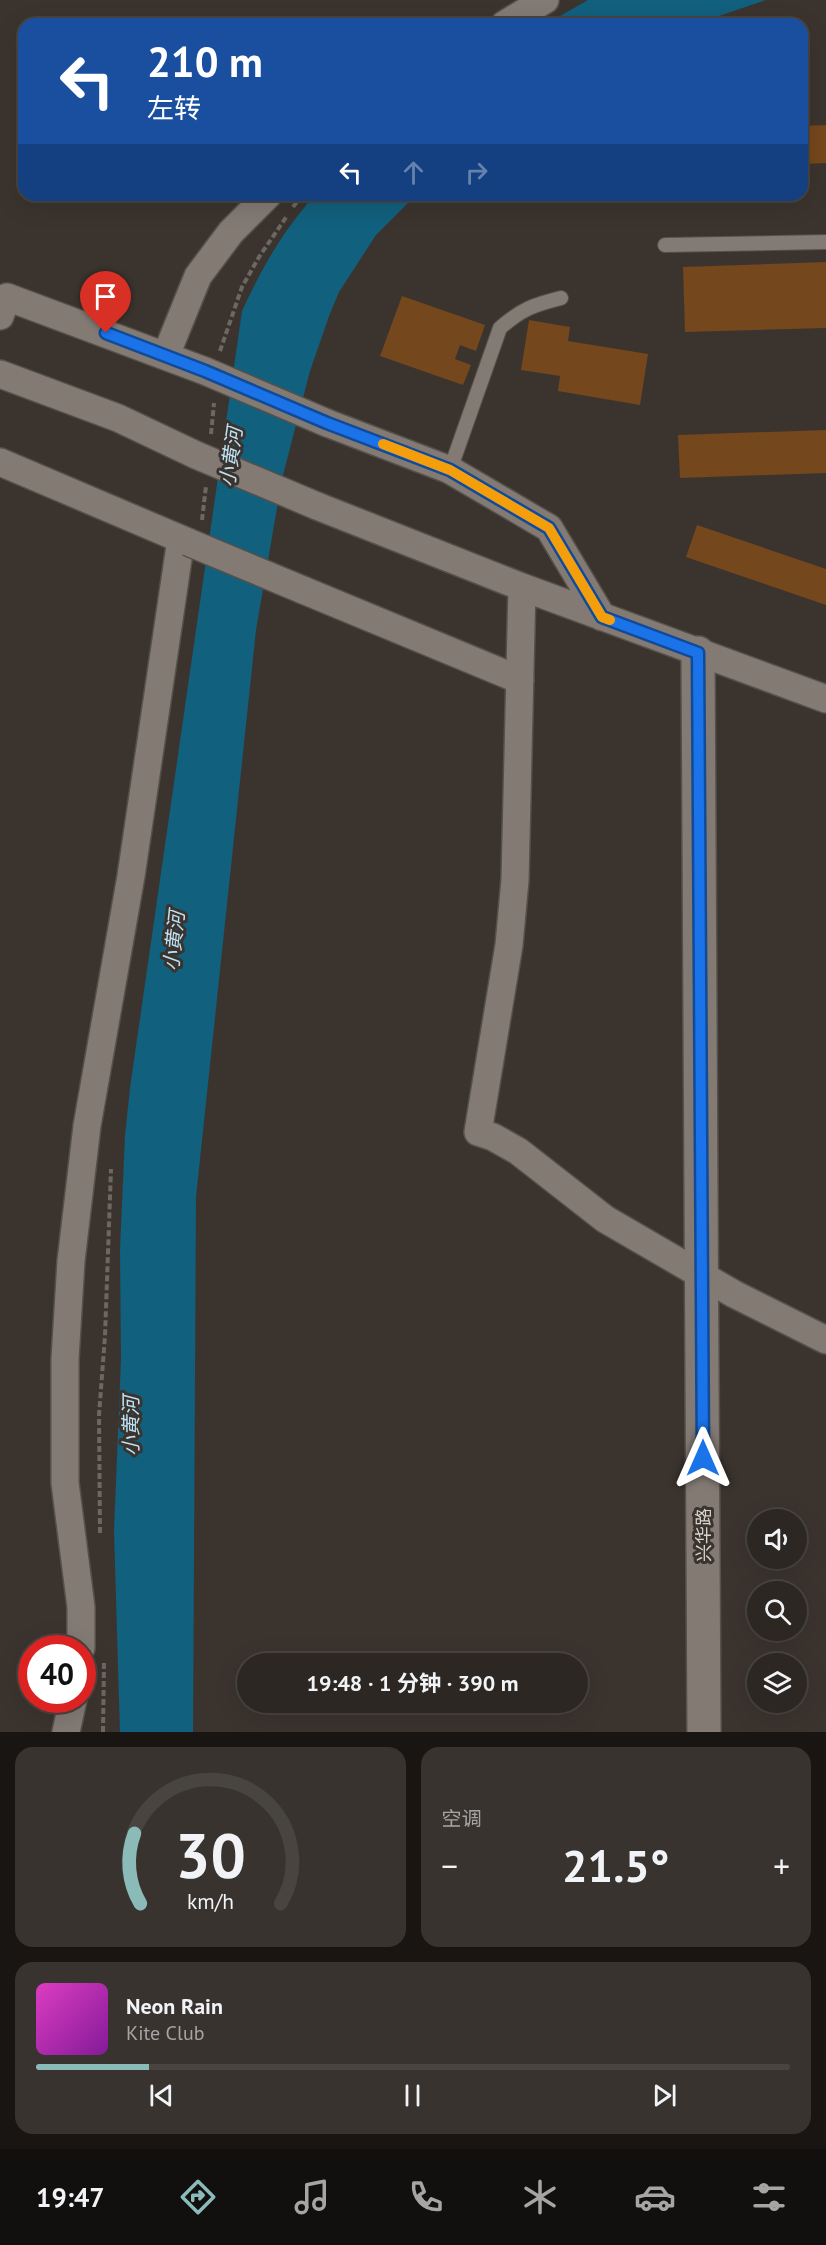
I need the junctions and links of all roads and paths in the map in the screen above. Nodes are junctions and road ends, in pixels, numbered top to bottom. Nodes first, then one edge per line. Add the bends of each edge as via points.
1 (545, 0) edge
2 (515, 18) edge
3 (262, 201) edge
4 (298, 201) edge
5 (826, 242) edge
6 (665, 245) dead end
7 (561, 298) dead end
8 (0, 316) edge
9 (166, 355) junction
10 (0, 374) edge
11 (213, 374) junction
12 (203, 447) junction
13 (0, 462) edge
14 (450, 470) junction
15 (206, 484) dead end
16 (190, 537) junction
17 (522, 587) junction
18 (602, 617) junction
19 (698, 653) junction
20 (520, 680) junction
21 (822, 697) edge
22 (111, 1162) dead end
23 (702, 1275) junction
24 (826, 1340) edge
25 (100, 1544) dead end
26 (88, 1635) edge
27 (96, 1681) edge
28 (70, 1713) edge
29 (66, 1732) edge
30 (103, 1732) edge
31 (704, 1732) edge

1 - 2 street
3 - 9 street via 231,232 198,276
4 - 11 path via 242,287
5 - 6 lane
7 - 14 lane via 534,304 500,328
8 - 9 street via 7,297
9 - 11 street
10 - 12 street
11 - 12 path
11 - 14 street, bridge
12 - 17 street, bridge via 317,506
13 - 16 street
14 - 18 street via 549,528
15 - 16 path
16 - 20 street, bridge via 303,590
16 - 26 street via 87,1126 71,1261 65,1359 65,1483
17 - 18 street
17 - 20 street
18 - 19 street
19 - 21 street
19 - 23 street, 兴华路
20 - 23 street via 515,880 509,945 478,1132 518,1151 605,1219
22 - 25 path via 99,1415
23 - 24 street
23 - 31 street, 兴华路
27 - 30 path
28 - 29 street

